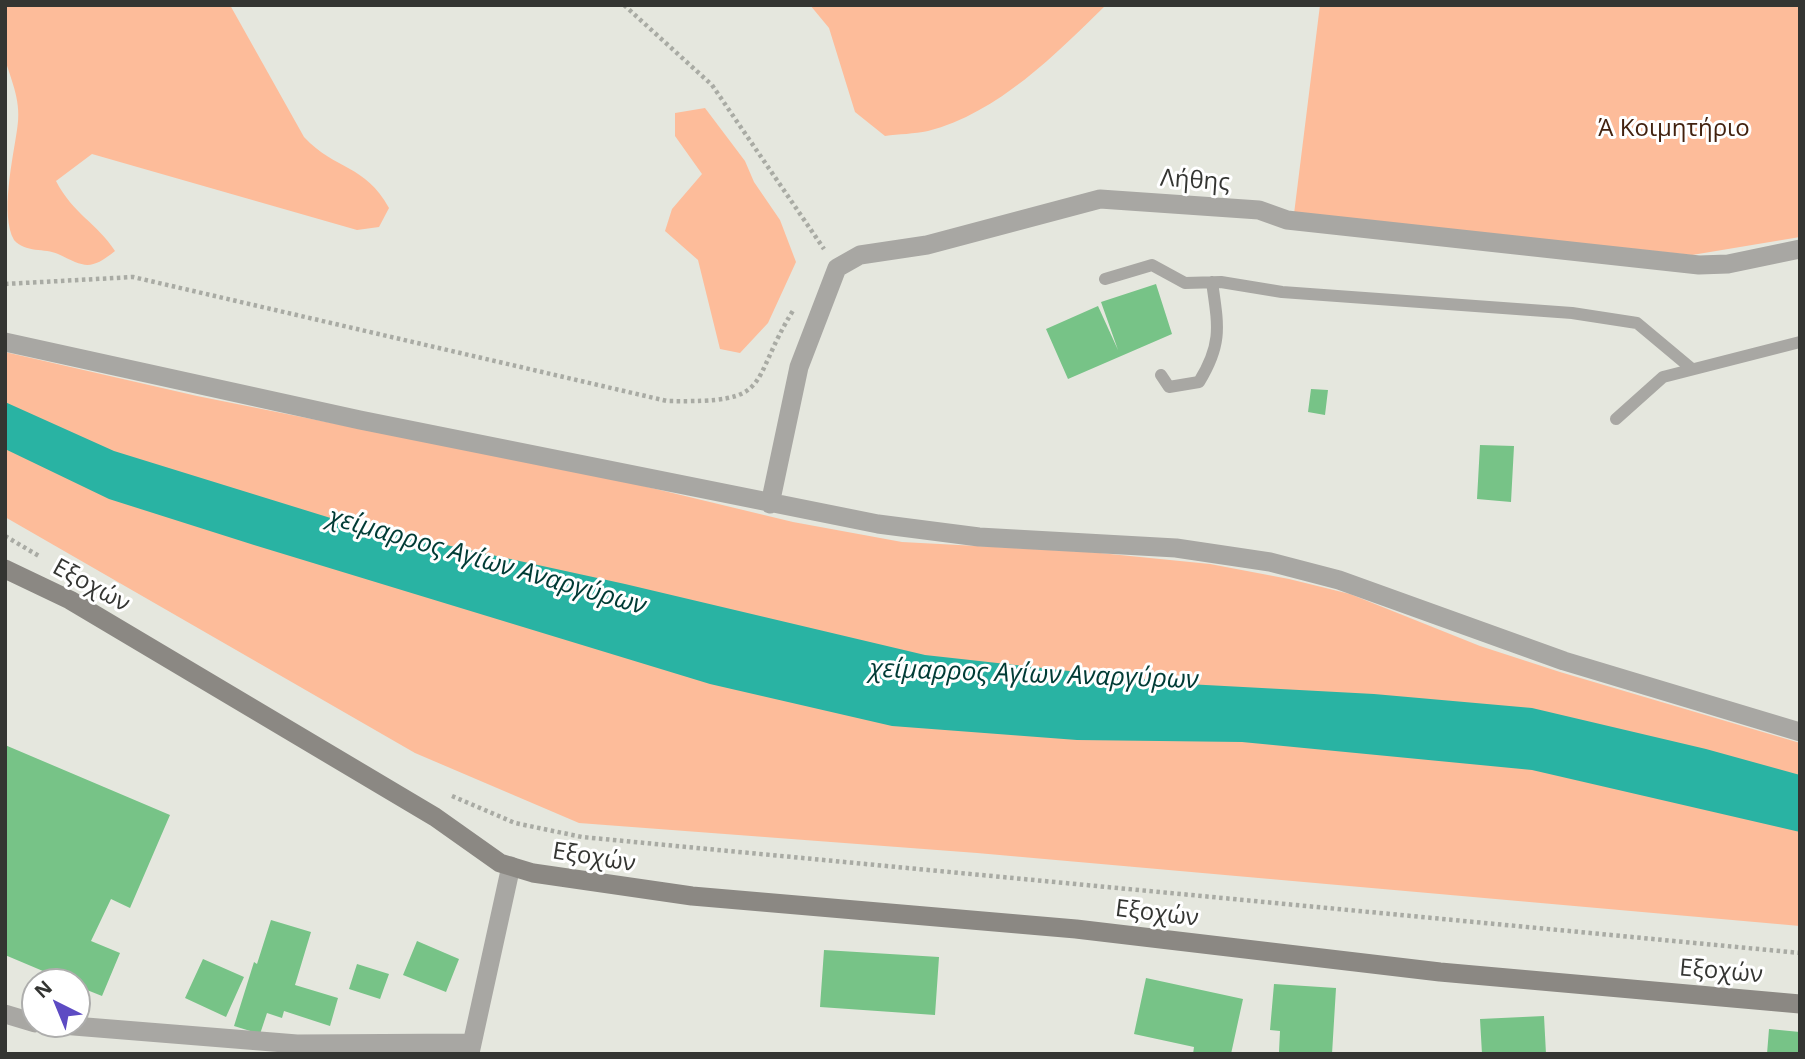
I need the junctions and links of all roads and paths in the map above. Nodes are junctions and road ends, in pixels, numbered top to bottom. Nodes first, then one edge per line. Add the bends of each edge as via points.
1 (624, 5) edge
2 (1800, 249) edge
3 (837, 268) junction
4 (1105, 279) dead end
5 (1212, 282) junction
6 (5, 284) edge
7 (797, 303) dead end
8 (5, 342) edge
9 (1800, 342) edge
10 (1692, 369) junction
11 (1161, 375) dead end
12 (1616, 419) dead end
13 (770, 504) junction
14 (5, 536) edge
15 (40, 557) dead end
16 (5, 569) edge
17 (1800, 732) edge
18 (444, 792) dead end
19 (511, 866) junction
20 (1800, 953) edge
21 (1800, 1004) edge
22 (91, 1027) edge
23 (470, 1049) edge

1 - 3 path via 712,85
2 - 3 street, Λήθης via 1728,264 1699,265 1287,220 1259,209 1100,199 928,245 860,256
3 - 13 street via 799,367
4 - 5 lane via 1152,265 1185,283
5 - 10 lane via 1282,292 1572,313 1637,323
5 - 11 lane via 1218,328 1214,358 1199,382 1169,387
6 - 7 path via 133,276 667,401 719,400 749,391 764,374
8 - 13 street
9 - 10 lane
10 - 12 lane via 1663,377
13 - 17 street via 979,537 1165,547 1270,562 1339,580 1563,661
14 - 15 path
16 - 19 main road, Εξοχών via 82,607
18 - 20 path via 515,823 582,837
19 - 21 main road, Εξοχών via 565,880 692,896 1076,929 1440,972
19 - 23 street
22 - 23 street via 296,1044

